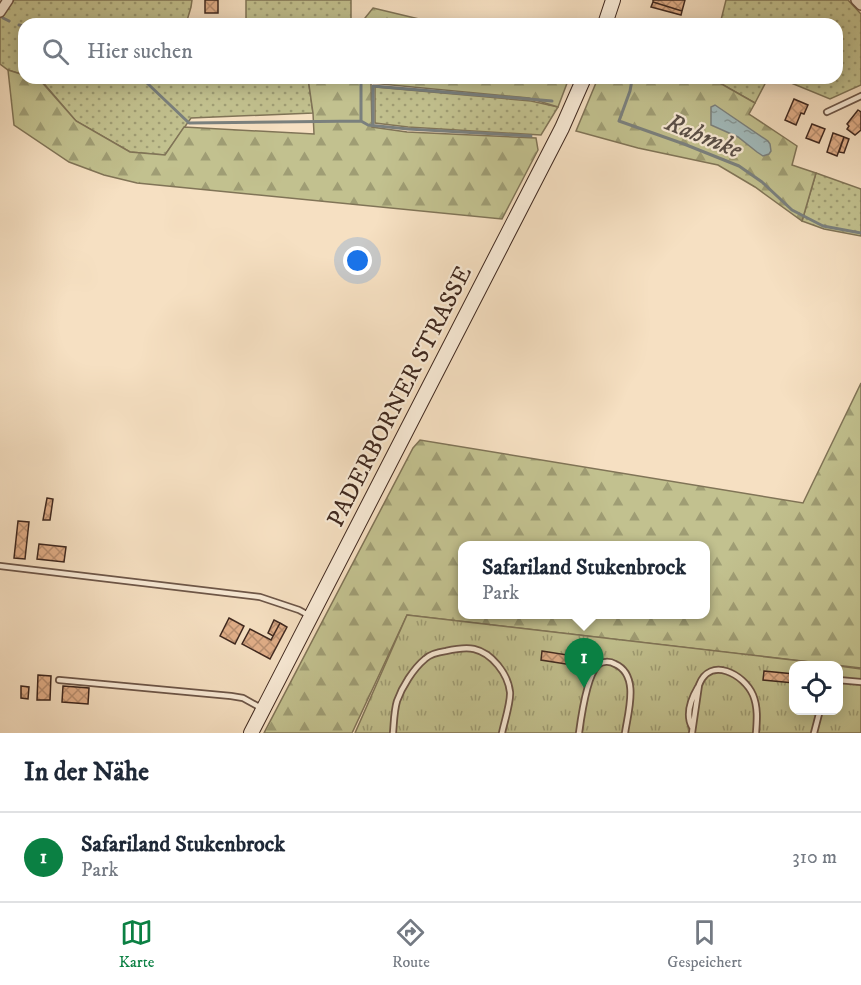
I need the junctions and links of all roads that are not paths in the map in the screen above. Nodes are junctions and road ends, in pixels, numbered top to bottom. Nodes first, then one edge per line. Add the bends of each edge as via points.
1 (8, 0) edge
2 (613, 0) edge
3 (856, 0) edge
4 (861, 5) edge
5 (0, 12) edge
6 (607, 18) edge
7 (581, 84) edge
8 (861, 96) edge
9 (827, 112) dead end
10 (0, 566) edge
11 (312, 617) junction
12 (58, 680) dead end
13 (843, 680) edge
14 (861, 682) edge
15 (264, 709) junction
16 (819, 715) edge
17 (692, 731) edge
18 (252, 733) edge
19 (393, 733) edge
20 (502, 733) edge
21 (579, 733) edge
22 (625, 733) edge
23 (756, 733) edge
24 (814, 733) edge

1 - 5 street
2 - 6 main road
3 - 4 street
7 - 11 main road, PADERBORNER STRASSE
8 - 9 lane
10 - 11 lane via 260,597
11 - 15 main road, PADERBORNER STRASSE
12 - 15 lane via 231,696
13 - 14 lane
15 - 18 main road, PADERBORNER STRASSE
16 - 24 lane
17 - 23 lane via 699,685 706,673 714,670 745,681 757,709
19 - 20 lane via 397,700 419,665 427,657 473,648 497,664 506,676 510,694
21 - 22 lane via 594,670 604,662 620,667 628,677 631,688

